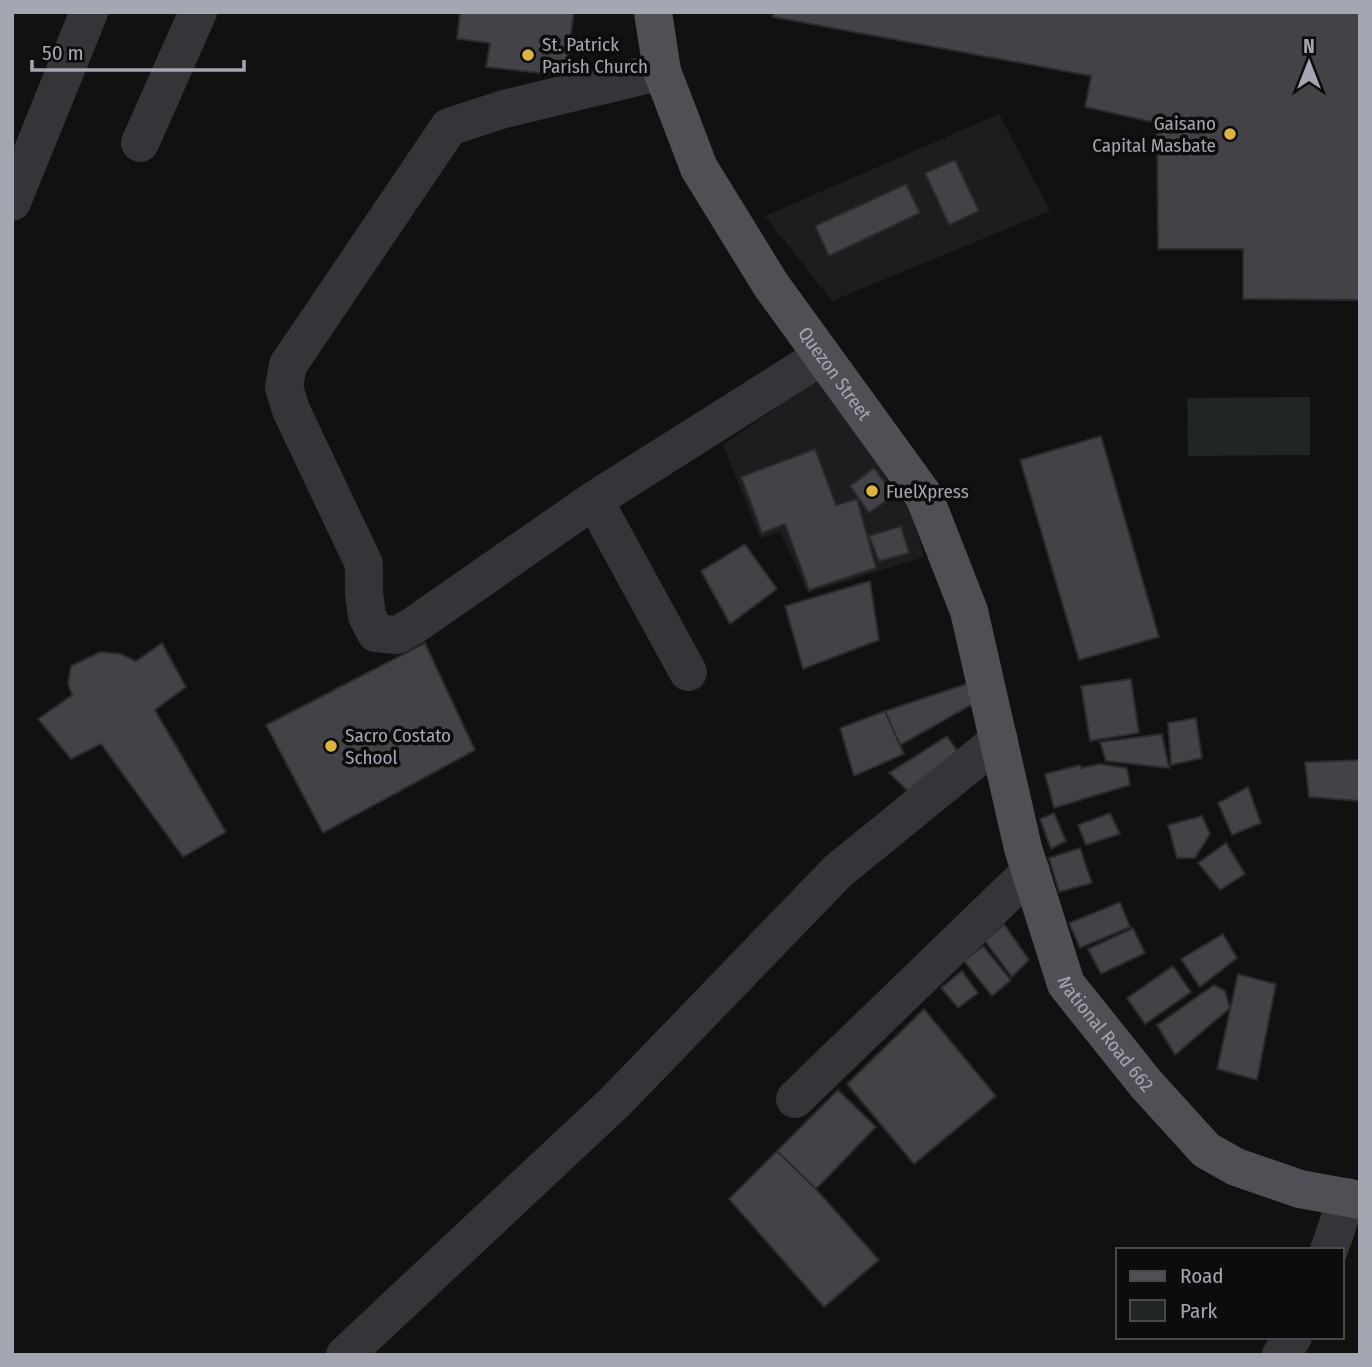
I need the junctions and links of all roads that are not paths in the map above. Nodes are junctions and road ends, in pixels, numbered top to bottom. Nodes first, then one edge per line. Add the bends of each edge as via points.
1 (89, 12) edge
2 (198, 12) edge
3 (653, 12) edge
4 (662, 71) junction
5 (140, 143) dead end
6 (12, 202) edge
7 (822, 356) junction
8 (594, 500) junction
9 (688, 672) dead end
10 (999, 740) junction
11 (1031, 871) junction
12 (795, 1099) dead end
13 (1354, 1198) edge
14 (1330, 1248) edge
15 (1292, 1339) edge
16 (345, 1355) edge
17 (1281, 1355) edge

1 - 6 street
2 - 5 street
3 - 4 main road, Quezon Street
4 - 7 main road, Quezon Street via 699,168 771,285
4 - 8 street via 449,127 288,365 285,387 291,410 364,564 367,616 376,633 397,635 413,626
7 - 8 street
7 - 10 main road, Quezon Street via 924,496 969,611
8 - 9 street
10 - 11 main road, National Road 662
10 - 16 street via 838,871 615,1102
11 - 12 street
11 - 13 main road, National Road 662 via 1066,984 1206,1150 1237,1167 1300,1189
13 - 14 street
15 - 17 street

